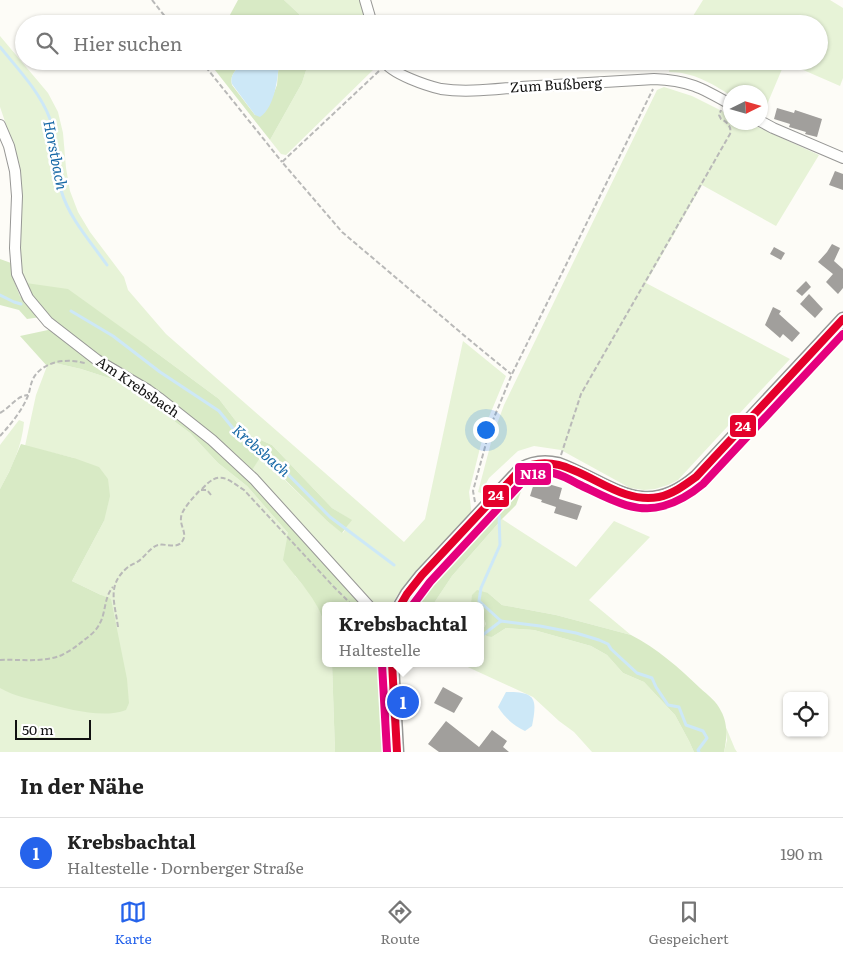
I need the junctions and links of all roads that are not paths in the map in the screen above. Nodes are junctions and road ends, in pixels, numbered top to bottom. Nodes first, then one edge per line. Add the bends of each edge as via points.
1 (365, 0) edge
2 (369, 15) edge
3 (395, 70) edge
4 (723, 100) edge
5 (0, 125) edge
6 (768, 125) edge
7 (843, 158) edge
8 (843, 319) edge
9 (365, 602) edge
10 (402, 602) edge
11 (392, 667) edge
12 (397, 752) edge

1 - 2 street
3 - 4 street, Zum Bußberg via 443,89 481,90 671,79 686,82
5 - 9 street, Am Krebsbach via 15,171 17,274 28,298 48,322 104,364 148,390 212,440 260,486
6 - 7 street
8 - 10 street via 696,477 678,490 653,499 631,497 558,464 540,462 527,466 422,575
11 - 12 street

